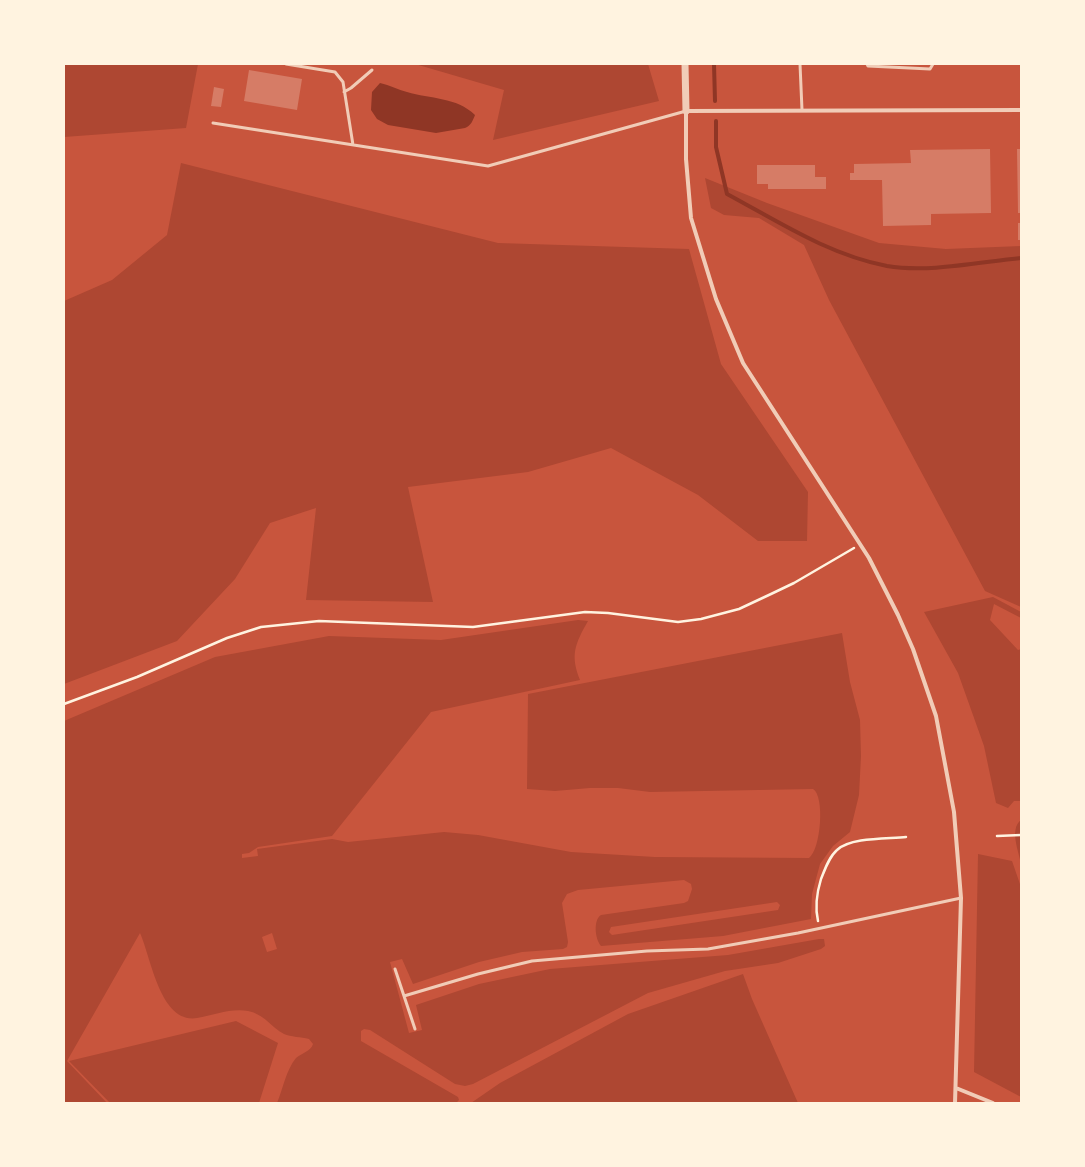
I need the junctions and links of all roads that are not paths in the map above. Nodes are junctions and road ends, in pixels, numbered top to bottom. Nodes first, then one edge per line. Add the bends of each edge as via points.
1 (286, 64) edge
2 (685, 64) edge
3 (800, 64) edge
4 (867, 64) edge
5 (933, 64) edge
6 (372, 70) dead end
7 (344, 92) junction
8 (802, 110) junction
9 (1021, 110) edge
10 (686, 111) junction
11 (213, 123) dead end
12 (353, 144) junction
13 (961, 898) junction
14 (395, 969) dead end
15 (404, 996) junction
16 (415, 1029) dead end
17 (956, 1088) junction
18 (955, 1103) edge
19 (993, 1103) edge

1 - 7 lane via 335,72 343,82
2 - 10 street
3 - 8 lane
4 - 5 lane via 930,69
6 - 7 lane
7 - 12 lane
8 - 9 street
8 - 10 street
10 - 12 lane via 488,166
10 - 13 street via 686,159 691,218 716,299 743,363 860,545 898,615 913,649 936,716 954,812
11 - 12 lane
13 - 15 lane via 820,929 708,949 647,951 532,961
13 - 17 street
14 - 15 lane
15 - 16 lane
17 - 18 street
17 - 19 street

